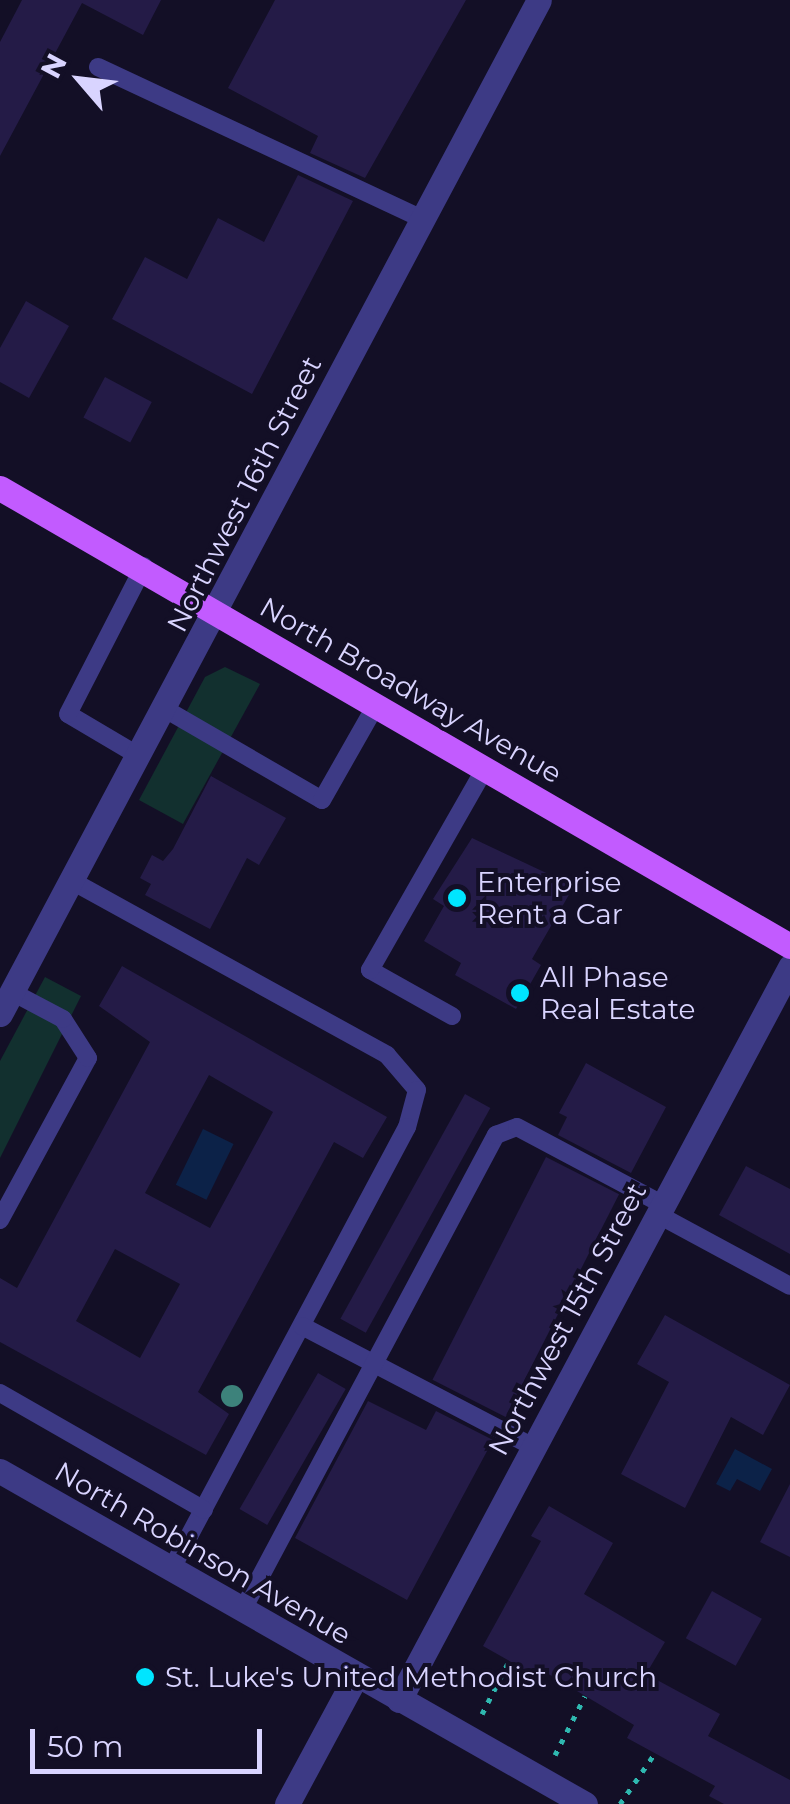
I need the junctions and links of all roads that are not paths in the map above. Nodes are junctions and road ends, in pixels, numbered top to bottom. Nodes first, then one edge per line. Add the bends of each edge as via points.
1 (539, 0) edge
2 (98, 67) dead end
3 (422, 218) junction
4 (0, 488) edge
5 (144, 566) junction
6 (216, 609) junction
7 (376, 705) junction
8 (165, 709) junction
9 (139, 756) junction
10 (485, 768) junction
11 (72, 881) junction
12 (790, 946) edge
13 (790, 967) edge
14 (6, 1003) edge
15 (452, 1016) dead end
16 (660, 1209) junction
17 (0, 1220) edge
18 (790, 1286) edge
19 (302, 1326) junction
20 (374, 1364) junction
21 (0, 1393) edge
22 (534, 1447) junction
23 (0, 1471) edge
24 (204, 1510) junction
25 (171, 1570) junction
26 (242, 1611) junction
27 (356, 1676) junction
28 (399, 1700) junction
29 (287, 1804) edge
30 (585, 1804) edge

1 - 3 street, Northwest 16th Street
2 - 3 lane
3 - 6 street, Northwest 16th Street
4 - 5 main road, North Broadway Avenue
5 - 6 main road, North Broadway Avenue
5 - 9 lane via 68,714
6 - 7 main road, North Broadway Avenue
6 - 8 street, Northwest 16th Street
7 - 8 lane via 322,800
7 - 10 main road, North Broadway Avenue
8 - 9 street, Northwest 16th Street
9 - 11 street, Northwest 16th Street
10 - 12 main road, North Broadway Avenue
10 - 15 lane via 370,970
11 - 14 street, Northwest 16th Street
11 - 19 lane via 387,1055 417,1090 407,1128
13 - 16 street, Northwest 15th Street
14 - 17 lane via 63,1020 83,1038 88,1058
16 - 18 lane
16 - 20 lane via 507,1126
16 - 22 street, Northwest 15th Street
19 - 20 lane
19 - 24 lane
20 - 22 lane
20 - 26 lane
21 - 24 lane
22 - 28 street, Northwest 15th Street
23 - 25 street, North Robinson Avenue
24 - 25 lane
25 - 26 street, North Robinson Avenue
26 - 27 street, North Robinson Avenue
27 - 28 street, North Robinson Avenue
27 - 29 street
28 - 30 street, North Robinson Avenue

